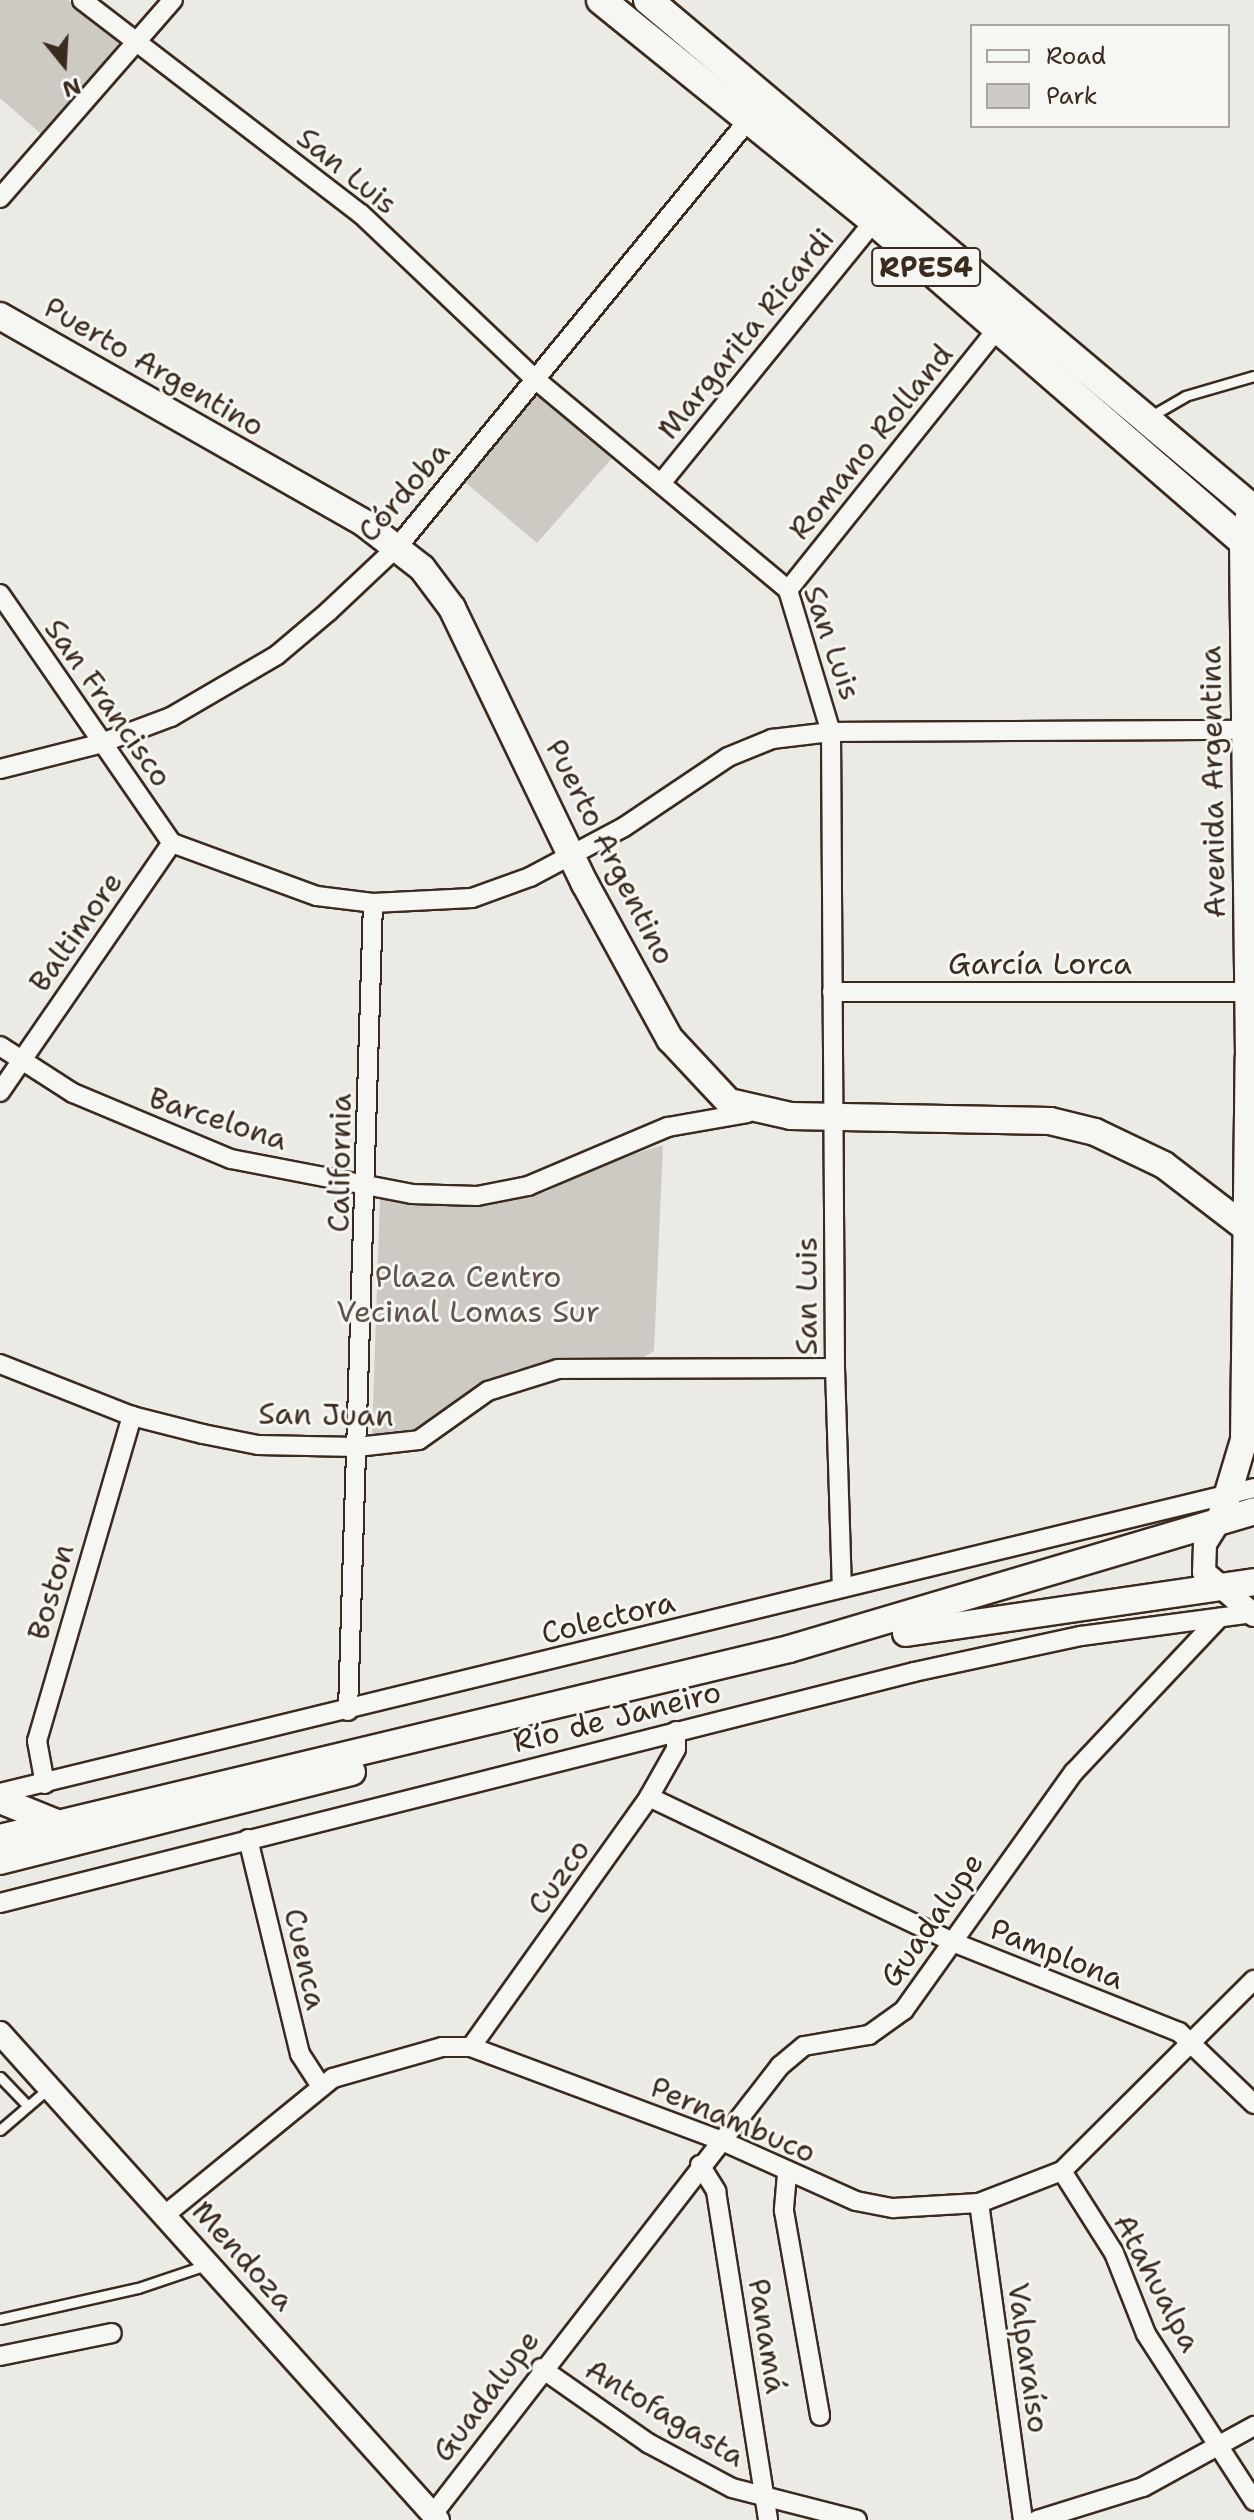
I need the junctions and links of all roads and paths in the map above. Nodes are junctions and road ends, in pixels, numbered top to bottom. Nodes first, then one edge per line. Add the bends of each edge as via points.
1 (82, 0) edge
2 (173, 0) edge
3 (648, 0) edge
4 (606, 1) edge
5 (137, 44) junction
6 (750, 118) junction
7 (0, 198) edge
8 (874, 221) junction
9 (0, 316) edge
10 (997, 329) junction
11 (1254, 376) edge
12 (535, 379) junction
13 (1144, 419) junction
14 (662, 482) junction
15 (1253, 507) edge
16 (399, 545) junction
17 (1248, 547) edge
18 (788, 590) junction
19 (0, 594) edge
20 (1244, 730) junction
21 (831, 732) junction
22 (99, 744) junction
23 (0, 769) edge
24 (172, 843) junction
25 (574, 855) junction
26 (373, 903) junction
27 (832, 992) junction
28 (1248, 992) junction
29 (0, 1046) edge
30 (1252, 1057) edge
31 (19, 1063) junction
32 (0, 1092) edge
33 (757, 1112) junction
34 (834, 1117) junction
35 (368, 1187) junction
36 (1246, 1228) junction
37 (0, 1364) edge
38 (835, 1368) junction
39 (132, 1416) junction
40 (1244, 1440) junction
41 (357, 1447) junction
42 (1254, 1470) edge
43 (1242, 1491) edge
44 (1254, 1511) edge
45 (1220, 1520) junction
46 (1254, 1582) edge
47 (842, 1585) junction
48 (1219, 1589) junction
49 (1253, 1614) edge
50 (1219, 1618) junction
51 (348, 1711) junction
52 (676, 1731) junction
53 (45, 1784) junction
54 (0, 1793) edge
55 (649, 1797) junction
56 (0, 1800) edge
57 (59, 1824) junction
58 (0, 1838) edge
59 (248, 1839) junction
60 (0, 1861) edge
61 (0, 1903) edge
62 (955, 1943) junction
63 (1254, 1980) edge
64 (0, 2033) edge
65 (1193, 2041) junction
66 (471, 2047) junction
67 (0, 2077) edge
68 (321, 2086) junction
69 (50, 2087) junction
70 (1254, 2104) edge
71 (28, 2106) junction
72 (0, 2130) edge
73 (720, 2140) junction
74 (700, 2165) junction
75 (1062, 2171) junction
76 (787, 2174) junction
77 (979, 2203) junction
78 (166, 2214) junction
79 (209, 2264) junction
80 (0, 2319) edge
81 (112, 2333) dead end
82 (0, 2356) edge
83 (541, 2368) junction
84 (820, 2416) dead end
85 (1254, 2426) edge
86 (1221, 2447) junction
87 (765, 2500) junction
88 (1254, 2501) edge
89 (436, 2517) edge
90 (768, 2520) edge
91 (857, 2520) edge
92 (1023, 2520) edge
93 (1037, 2520) edge

1 - 5 street, San Luis
2 - 5 street
3 - 13 main road, RPE54
4 - 6 main road, RPE54
5 - 7 street
5 - 12 street, San Luis via 361,214
6 - 8 main road, RPE54
6 - 12 street, Córdoba
8 - 10 main road, RPE54
8 - 14 street, Margarita Ricardi
9 - 16 main road, Puerto Argentino
10 - 17 main road, RPE54
10 - 18 street, Romano Rolland
11 - 13 lane via 1185,396
12 - 14 street, San Luis
12 - 16 street, Córdoba
13 - 15 main road, RPE54
14 - 18 street, San Luis
15 - 17 main road, Avenida Argentina
16 - 22 street, Córdoba via 277,655 171,717
16 - 25 main road, Puerto Argentino via 452,608
17 - 20 main road, Avenida Argentina
18 - 21 street, San Luis
19 - 22 street, San Francisco
20 - 21 street
20 - 28 main road, Avenida Argentina
21 - 25 street via 747,746
21 - 27 street, San Luis
22 - 23 street, Córdoba
22 - 24 street, San Francisco
24 - 26 street via 317,896
24 - 31 street, Baltimore
25 - 26 street via 472,898
25 - 33 main road, Puerto Argentino via 683,1057 720,1095
26 - 35 street, California
27 - 28 street, García Lorca
27 - 34 street, San Luis
28 - 30 main road, Avenida Argentina
29 - 31 street, Barcelona
30 - 36 main road, Avenida Argentina
31 - 32 street, Baltimore
31 - 35 street, Barcelona via 149,1130 217,1154
33 - 34 main road, Puerto Argentino
33 - 35 street, Barcelona via 668,1127 528,1186 490,1194
34 - 36 main road, Puerto Argentino via 1018,1116 1095,1132 1164,1165
34 - 38 street, San Luis
35 - 41 street, California
36 - 40 main road, Avenida Argentina
37 - 39 street, San Juan
38 - 41 street, San Juan via 558,1369 488,1391 419,1440
38 - 47 street, San Luis
39 - 41 street, San Juan via 258,1445
39 - 53 street, Boston via 37,1741
40 - 42 main road, Avenida Argentina
40 - 43 main road, Avenida Argentina
41 - 51 street, California
43 - 45 main road, Avenida Argentina
43 - 47 street, Colectora
44 - 45 main road
45 - 48 street via 1202,1561
45 - 57 main road via 789,1649
46 - 48 main road
47 - 51 street, Colectora
48 - 49 street
48 - 60 main road via 939,1625
49 - 50 street, Río de Janeiro
50 - 52 street, Río de Janeiro via 1081,1636
50 - 62 street, Guadalupe via 1074,1772 996,1876
51 - 53 street, Colectora
52 - 55 street, Cuzco via 676,1749
52 - 59 street, Río de Janeiro
53 - 54 street, Colectora
55 - 62 street, Pamplona
55 - 66 street, Cuzco
56 - 57 main road
57 - 58 main road
59 - 61 street, Río de Janeiro
59 - 68 street, Cuenca via 300,2054
62 - 65 street, Pamplona
62 - 73 street, Guadalupe via 885,2027 869,2035 822,2040 789,2055
63 - 65 street, Pernambuco
64 - 69 street, Mendoza
65 - 70 street, Pamplona
65 - 75 street, Pernambuco
66 - 68 street, Pernambuco via 409,2051
66 - 73 street, Pernambuco
67 - 71 lane
68 - 78 street, Pernambuco
69 - 71 lane
69 - 78 street, Mendoza
71 - 72 lane
73 - 74 street, Guadalupe
73 - 76 street, Pernambuco
74 - 83 street, Guadalupe
74 - 87 street, Panamá via 716,2191
75 - 77 street, Pernambuco
75 - 86 street, Atahualpa via 1114,2253 1146,2334
76 - 77 street, Pernambuco via 893,2208
76 - 84 street via 784,2211
77 - 92 street, Valparaíso
78 - 79 street, Mendoza
79 - 80 lane via 138,2288
79 - 89 street, Mendoza
81 - 82 street
83 - 87 street, Antofagasta via 648,2443
83 - 89 street, Guadalupe
85 - 86 street
86 - 88 street, Atahualpa
86 - 93 street via 1143,2487
87 - 90 street, Panamá
87 - 91 street, Antofagasta

